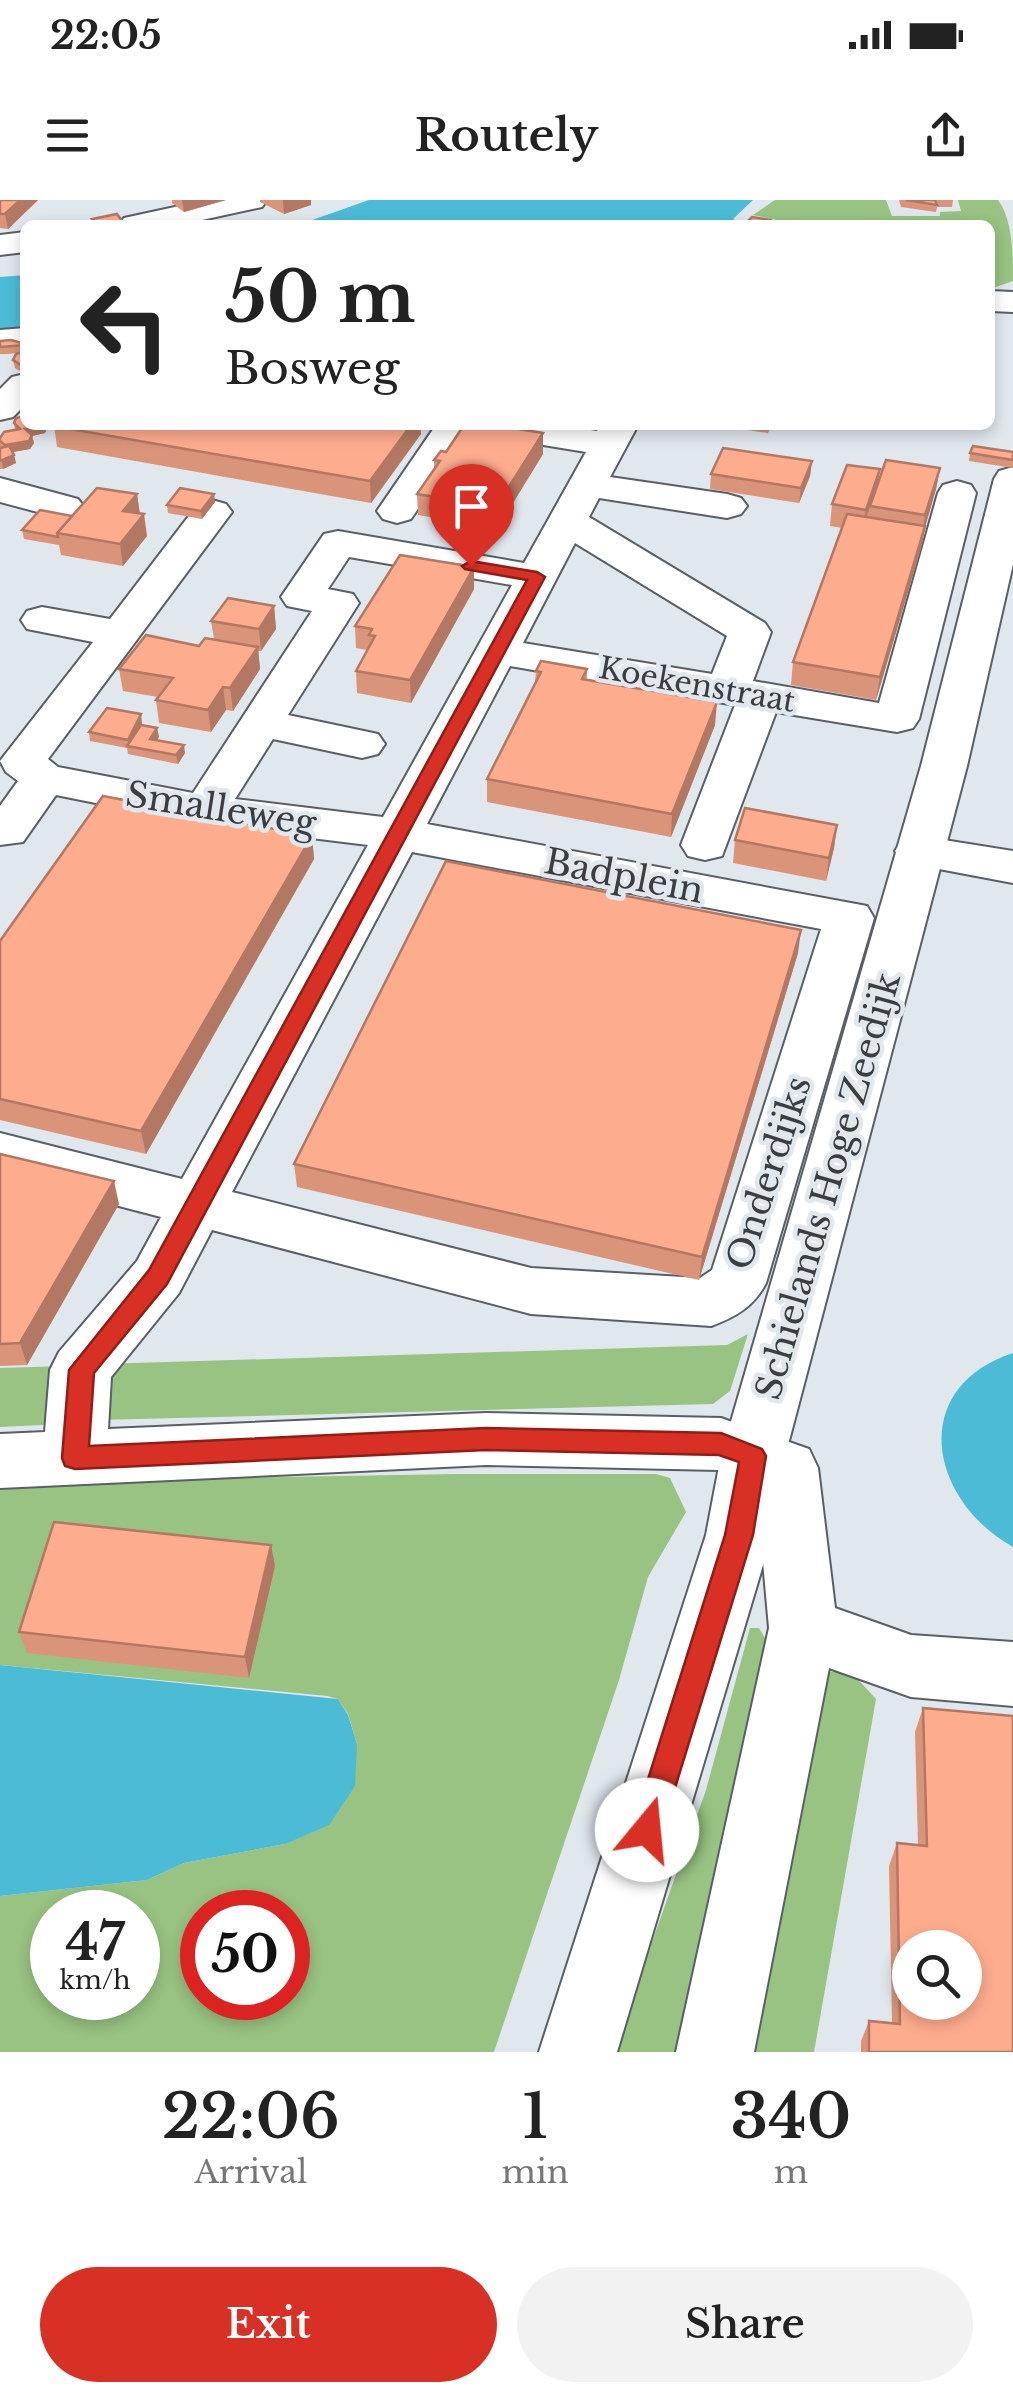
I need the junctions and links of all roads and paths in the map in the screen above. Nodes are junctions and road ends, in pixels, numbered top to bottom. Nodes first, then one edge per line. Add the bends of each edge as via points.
1 (251, 200) edge
2 (147, 216) edge
3 (20, 389) edge
4 (0, 409) edge
5 (452, 430) edge
6 (500, 430) edge
7 (595, 469) edge
8 (1013, 479) edge
9 (0, 490) edge
10 (957, 493) dead end
11 (728, 506) dead end
12 (64, 508) dead end
13 (397, 511) dead end
14 (212, 512) edge
15 (537, 577) junction
16 (42, 620) dead end
17 (120, 634) junction
18 (496, 651) junction
19 (744, 694) junction
20 (260, 723) junction
21 (362, 744) dead end
22 (44, 778) junction
23 (204, 810) junction
24 (0, 830) edge
25 (399, 834) junction
26 (705, 845) dead end
27 (919, 851) junction
28 (1013, 867) edge
29 (849, 918) joint
30 (0, 1154) edge
31 (198, 1204) junction
32 (753, 1456) junction
33 (75, 1458) junction
34 (0, 1460) edge
35 (803, 1628) junction
36 (1013, 1674) edge
37 (578, 2052) edge
38 (716, 2052) edge

1 - 2 main road
3 - 4 main road
5 - 13 main road
6 - 7 main road
7 - 11 main road
7 - 15 main road
7 - 19 main road via 750,632
8 - 27 main road, Schielands Hoge Zeedijk
9 - 12 main road
10 - 19 main road, Koekenstraat via 897,719
14 - 17 main road
15 - 18 main road
15 - 20 main road via 338,544 302,596 338,602
16 - 17 main road
17 - 22 main road via 22,762
18 - 19 main road, Koekenstraat
18 - 25 main road
19 - 26 main road
20 - 21 main road
20 - 23 main road
22 - 23 main road, Smalleweg
22 - 24 main road via 6,831
23 - 25 main road, Smalleweg
25 - 29 main road, Badplein
25 - 31 main road
27 - 28 main road
27 - 32 main road, Schielands Hoge Zeedijk
29 - 31 main road, Onderdijks via 737,1283 711,1302 531,1290
30 - 31 main road, Onderdijks
31 - 33 main road via 158,1277 82,1370
32 - 33 main road via 721,1444 486,1439
32 - 35 main road via 786,1468
32 - 37 main road, Schielands Hoge Zeedijk via 739,1535
33 - 34 main road
35 - 36 main road via 911,1666
35 - 38 main road

